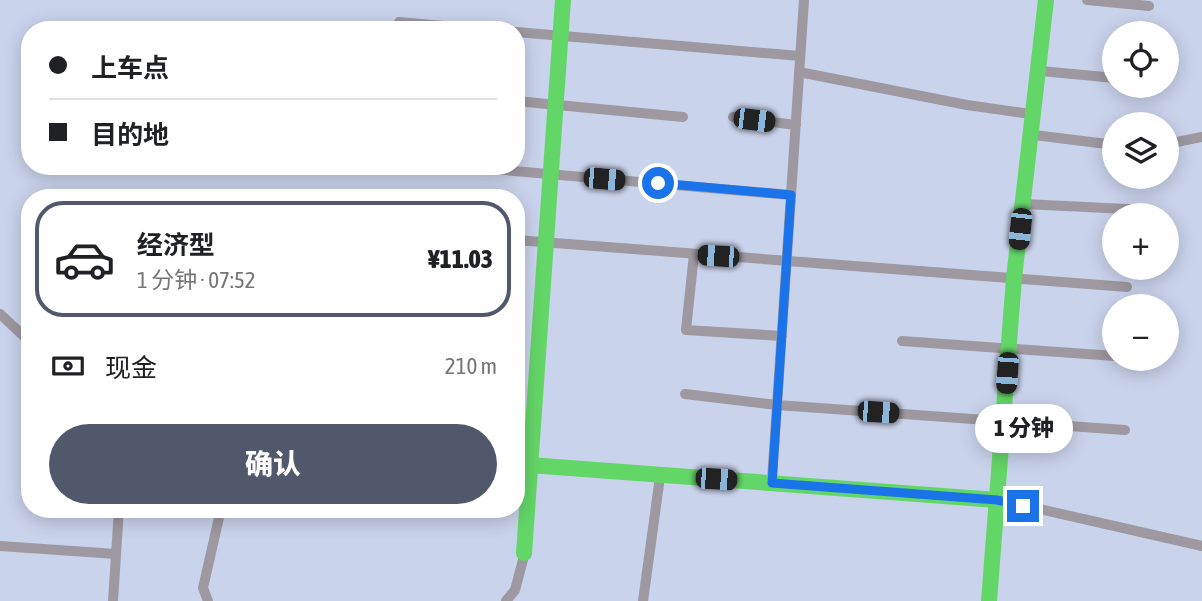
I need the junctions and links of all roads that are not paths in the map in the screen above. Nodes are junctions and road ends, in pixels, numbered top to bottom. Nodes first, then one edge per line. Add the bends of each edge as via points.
1 (564, 0) edge
2 (804, 0) edge
3 (1046, 0) edge
4 (1087, 0) edge
5 (1149, 6) dead end
6 (525, 33) edge
7 (561, 36) junction
8 (800, 56) junction
9 (1038, 71) junction
10 (799, 72) junction
11 (1102, 77) edge
12 (525, 102) edge
13 (556, 105) junction
14 (1033, 114) junction
15 (683, 117) dead end
16 (733, 117) dead end
17 (796, 125) junction
18 (1031, 135) junction
19 (1202, 137) edge
20 (1179, 142) edge
21 (1102, 143) edge
22 (525, 172) edge
23 (551, 174) junction
24 (791, 195) junction
25 (1023, 204) junction
26 (1102, 208) edge
27 (525, 241) edge
28 (546, 242) junction
29 (694, 254) junction
30 (787, 261) junction
31 (1014, 278) junction
32 (1127, 287) dead end
33 (0, 314) edge
34 (21, 334) edge
35 (782, 335) junction
36 (902, 341) dead end
37 (1009, 349) junction
38 (1102, 355) edge
39 (685, 394) dead end
40 (778, 405) junction
41 (1003, 421) junction
42 (1125, 430) dead end
43 (525, 445) edge
44 (525, 464) edge
45 (661, 475) junction
46 (772, 483) junction
47 (997, 500) junction
48 (118, 518) edge
49 (220, 518) edge
50 (524, 518) edge
51 (0, 546) edge
52 (1202, 546) edge
53 (524, 553) joint
54 (116, 555) junction
55 (113, 601) edge
56 (208, 601) edge
57 (506, 601) edge
58 (643, 601) edge
59 (989, 601) edge

1 - 7 street
2 - 8 lane
3 - 9 street
4 - 5 lane
6 - 7 lane
7 - 8 lane
7 - 13 street
8 - 10 lane
9 - 11 lane
9 - 14 street
10 - 14 lane
10 - 17 lane
12 - 13 lane
13 - 15 lane
13 - 23 street
14 - 18 street
16 - 17 lane
17 - 24 lane
18 - 21 lane
18 - 25 street
19 - 20 lane
22 - 23 lane
23 - 24 lane
23 - 28 street
24 - 30 lane
25 - 26 lane
25 - 31 street
27 - 28 lane
28 - 29 lane
28 - 43 street
29 - 30 lane
29 - 35 lane via 686,330
30 - 31 lane
30 - 35 lane
31 - 32 lane
31 - 37 street
33 - 34 lane
35 - 40 lane
36 - 37 lane
37 - 38 lane
37 - 41 street
39 - 40 lane
40 - 41 lane
40 - 46 lane
41 - 42 lane
41 - 47 street
44 - 45 street
45 - 46 street
45 - 58 lane
46 - 47 street
47 - 52 lane
47 - 59 street
48 - 54 lane
49 - 56 lane via 203,588
50 - 53 street
51 - 54 lane
53 - 57 lane via 515,590
54 - 55 lane

